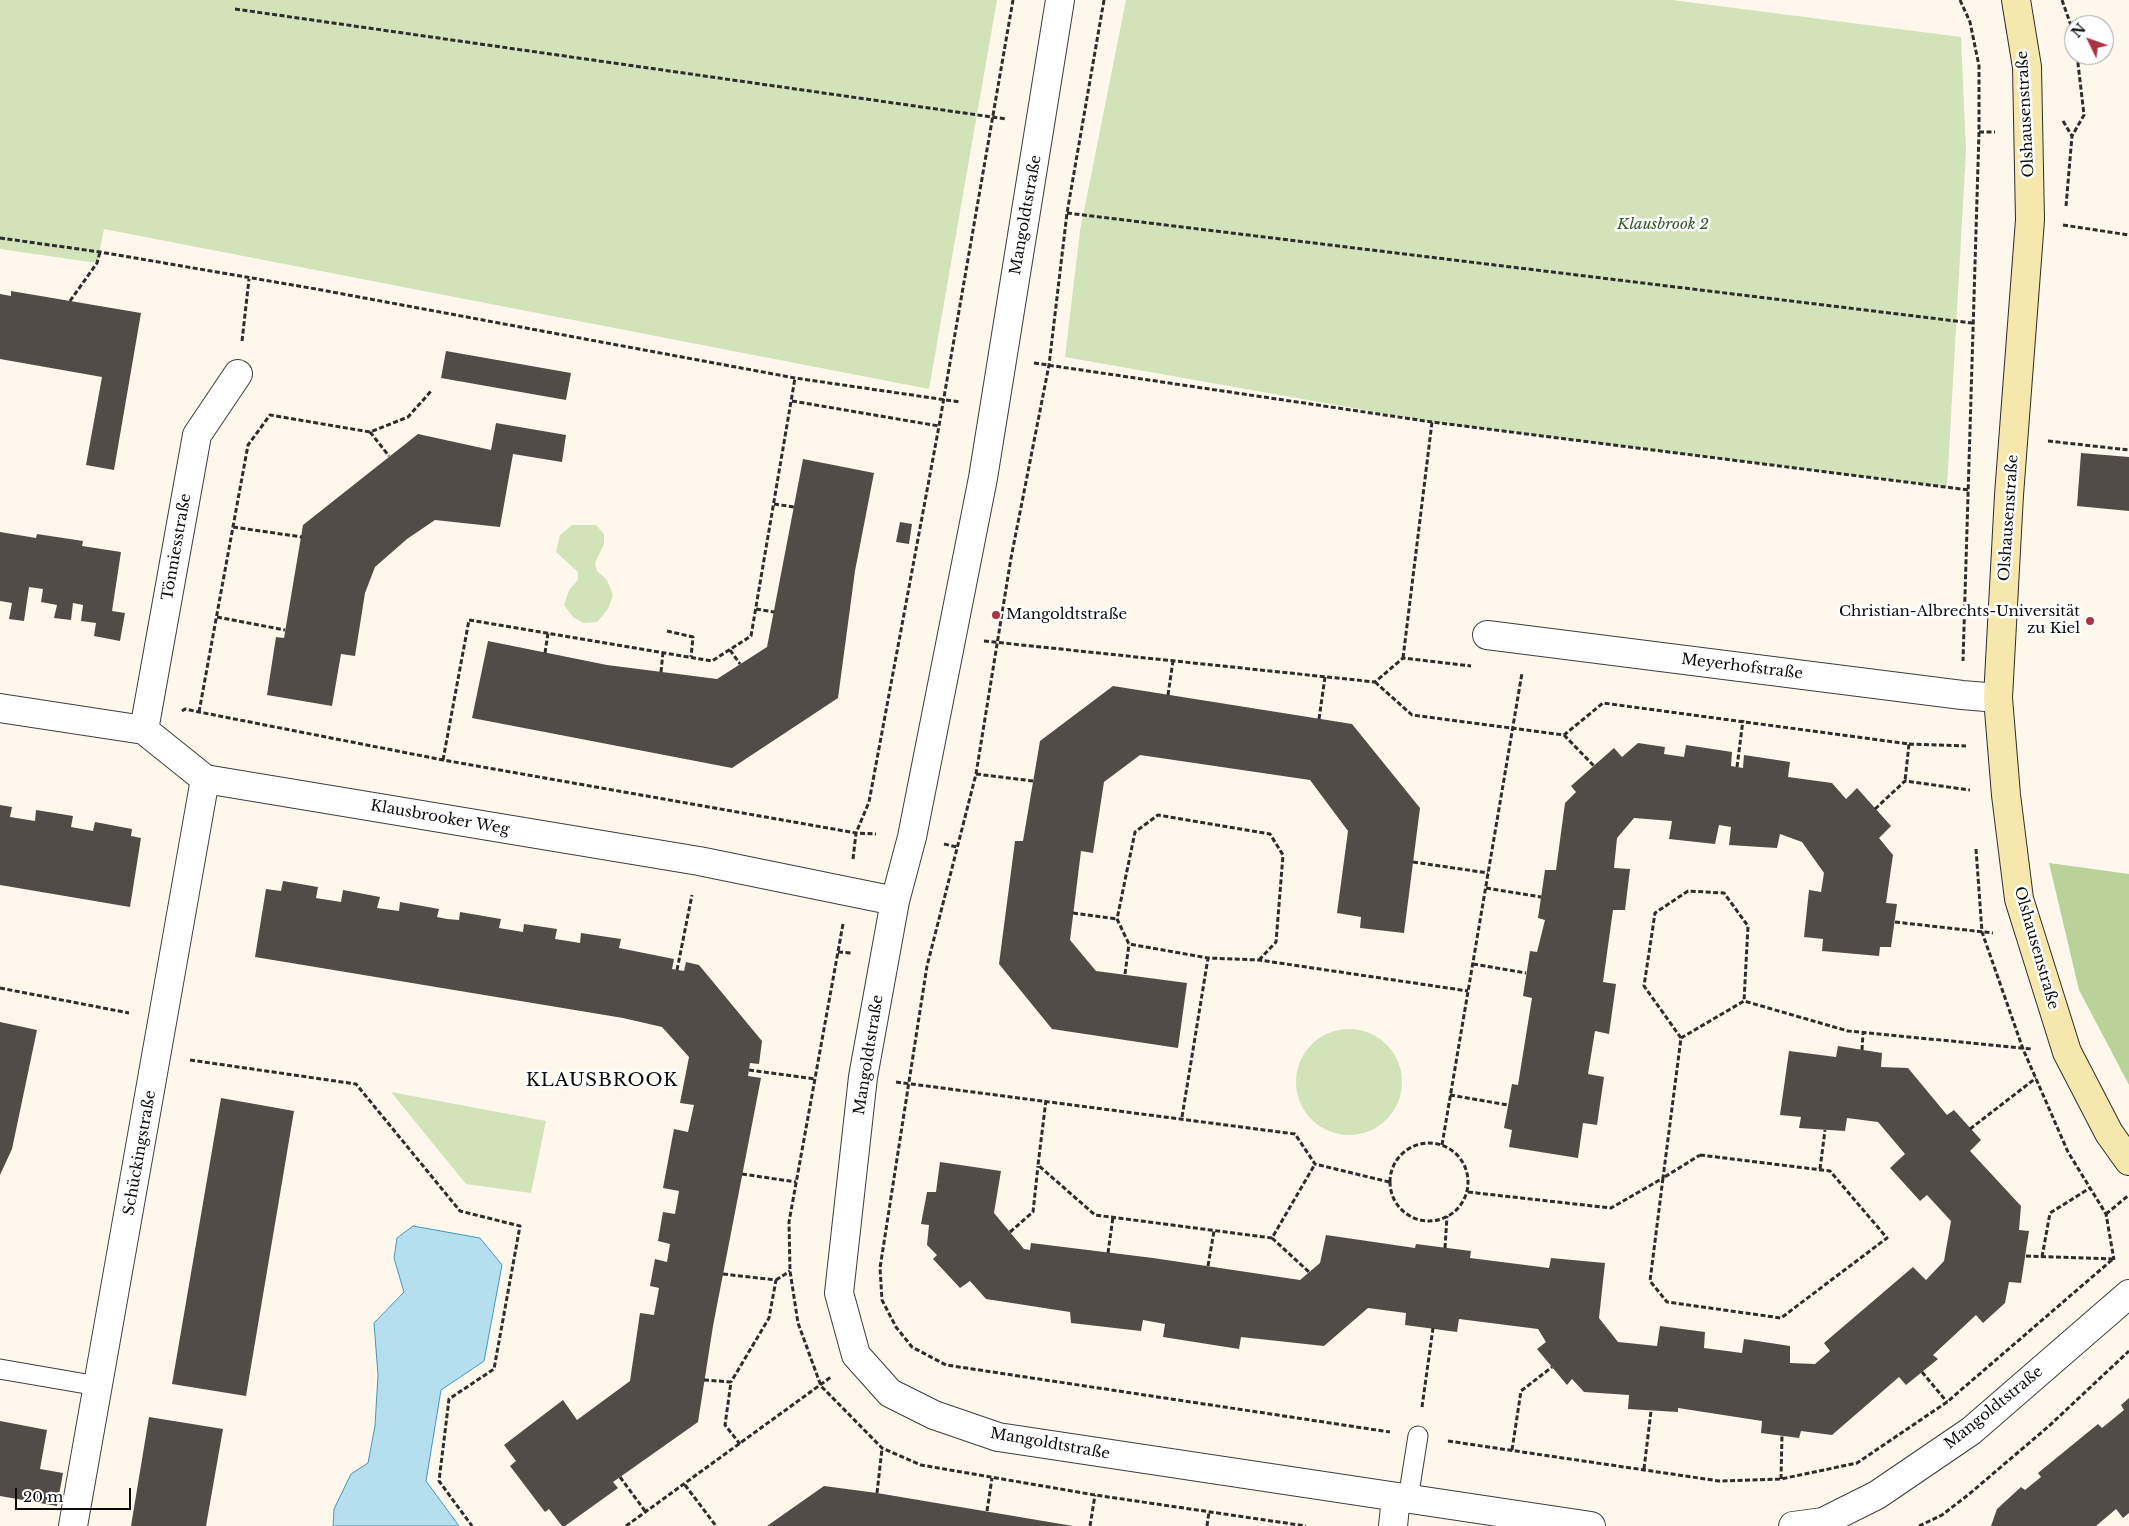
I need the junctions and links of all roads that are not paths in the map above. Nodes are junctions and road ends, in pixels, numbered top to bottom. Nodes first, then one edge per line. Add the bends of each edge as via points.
1 (1060, 0) edge
2 (2016, 0) edge
3 (238, 374) road end
4 (1487, 635) road end
5 (1998, 698) junction
6 (0, 708) edge
7 (144, 730) junction
8 (205, 779) junction
9 (895, 901) junction
10 (2129, 1161) edge
11 (2129, 1294) edge
12 (0, 1369) edge
13 (98, 1386) junction
14 (1418, 1436) road end
15 (1402, 1498) junction
16 (1824, 1524) edge
17 (73, 1526) edge
18 (1393, 1526) edge
19 (1591, 1526) edge
20 (1793, 1526) edge

1 - 9 street, Mangoldtstraße via 983,478 912,837
2 - 5 street, Olshausenstraße via 2027,67 2030,220 2009,495
3 - 7 street, Tönniesstraße via 197,436
4 - 5 street, Meyerhofstraße
5 - 10 street, Olshausenstraße via 2019,899 2067,1052 2109,1133
6 - 7 street
7 - 8 street, Klausbrooker Weg
8 - 9 street, Klausbrooker Weg via 699,862
8 - 13 street, Schückingstraße
9 - 15 street, Mangoldtstraße via 863,1077 839,1293 856,1355 890,1393 934,1415 998,1437
11 - 16 street, Mangoldtstraße via 1971,1431 1877,1495
12 - 13 lane
13 - 17 street, Schückingstraße
14 - 15 lane
15 - 18 street
15 - 19 street, Mangoldtstraße
16 - 20 street, Mangoldtstraße

